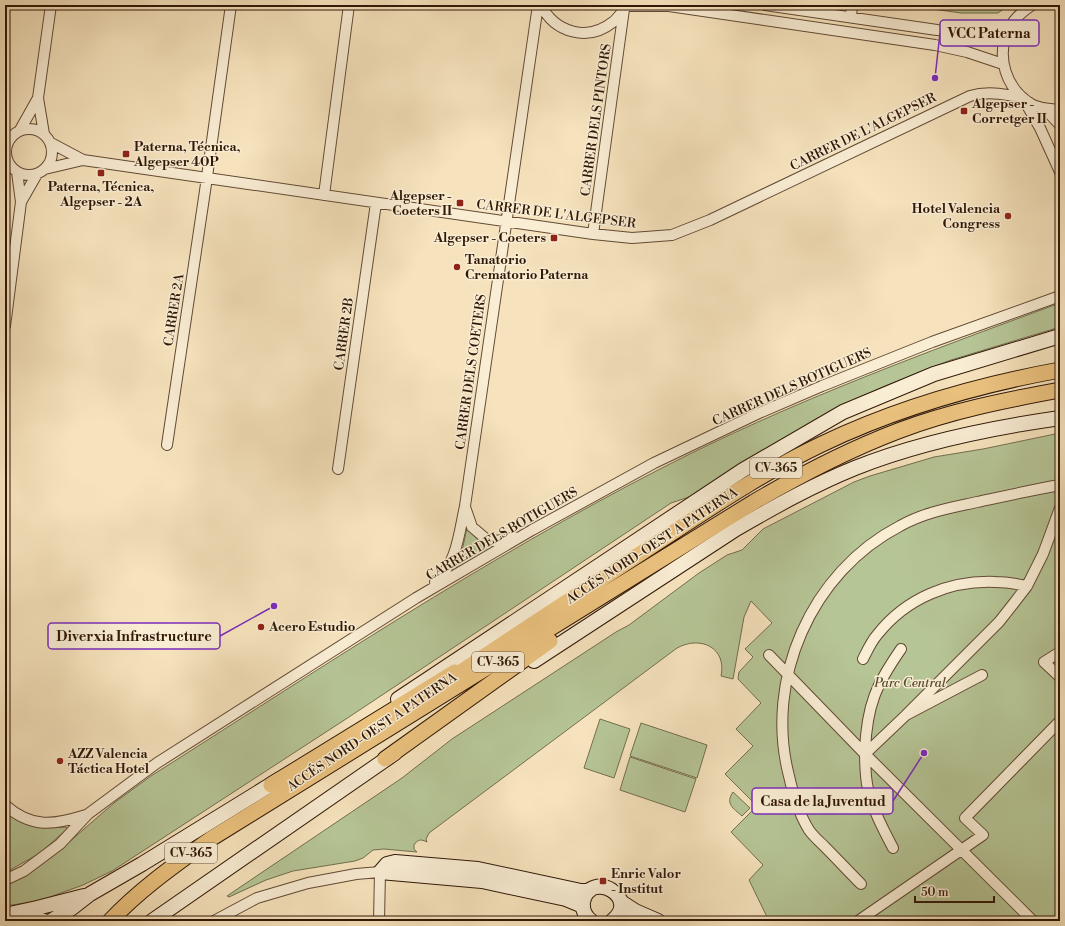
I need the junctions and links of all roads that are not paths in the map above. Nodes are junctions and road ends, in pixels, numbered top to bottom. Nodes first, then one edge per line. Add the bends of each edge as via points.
1 (51, 5) edge
2 (231, 5) edge
3 (349, 5) edge
4 (538, 5) edge
5 (541, 5) edge
6 (765, 5) edge
7 (852, 5) edge
8 (1032, 5) edge
9 (625, 7) edge
10 (851, 17) junction
11 (1009, 28) junction
12 (1003, 64) junction
13 (1022, 97) junction
14 (38, 98) junction
15 (1046, 109) junction
16 (1060, 110) edge
17 (1060, 125) edge
18 (13, 133) edge
19 (44, 134) junction
20 (51, 143) junction
21 (83, 160) junction
22 (6, 161) edge
23 (41, 171) junction
24 (17, 172) junction
25 (1060, 172) edge
26 (207, 178) junction
27 (324, 195) junction
28 (21, 202) junction
29 (376, 202) junction
30 (506, 221) junction
31 (593, 234) junction
32 (1060, 296) edge
33 (5, 326) edge
34 (1060, 336) edge
35 (1060, 370) edge
36 (1060, 390) edge
37 (1060, 418) edge
38 (167, 445) dead end
39 (338, 469) dead end
40 (1060, 485) edge
41 (465, 506) junction
42 (1060, 508) edge
43 (715, 526) junction
44 (532, 530) junction
45 (1027, 586) junction
46 (416, 598) junction
47 (901, 649) dead end
48 (1060, 652) edge
49 (769, 656) dead end
50 (863, 659) dead end
51 (787, 674) junction
52 (982, 675) dead end
53 (1060, 677) edge
54 (906, 715) junction
55 (1060, 721) edge
56 (865, 754) junction
57 (385, 759) junction
58 (275, 790) junction
59 (5, 805) edge
60 (88, 814) junction
61 (893, 848) dead end
62 (962, 850) junction
63 (380, 872) junction
64 (5, 880) edge
65 (861, 884) dead end
66 (589, 891) junction
67 (90, 894) junction
68 (621, 902) junction
69 (5, 915) edge
70 (584, 915) edge
71 (618, 920) edge
72 (12, 921) edge
73 (44, 921) edge
74 (51, 921) edge
75 (110, 921) edge
76 (152, 921) edge
77 (214, 921) edge
78 (379, 921) edge
79 (658, 921) edge
80 (858, 921) edge
81 (1033, 921) edge

1 - 14 street
2 - 26 street, CARRER 2A
3 - 27 street
4 - 30 street, CARRER DELS COETERS
5 - 9 street via 557,25 571,31 586,33 601,29 614,21
6 - 10 street
7 - 10 street
8 - 11 street via 1018,15
9 - 12 street via 669,6 916,42 967,52
9 - 31 street, CARRER DELS PINTORS
10 - 11 street via 937,30 971,32
11 - 12 street via 1003,46
12 - 13 street via 1011,85
13 - 15 street
13 - 25 street via 1040,128
13 - 31 street, CARRER DE L'ALGEPSER via 1000,93 970,96 710,220 672,235 632,238
14 - 18 street
14 - 19 street
15 - 16 street
15 - 17 street
18 - 19 street via 29,128
18 - 22 street via 7,142
19 - 20 street
20 - 21 street
20 - 23 street via 52,156
21 - 23 street
21 - 26 street, CARRER DE L'ALGEPSER
22 - 24 street
23 - 24 street via 27,175
23 - 28 street
24 - 28 street
26 - 27 street, CARRER DE L'ALGEPSER
26 - 38 street, CARRER 2A
27 - 29 street, CARRER DE L'ALGEPSER
28 - 33 street
29 - 30 street, CARRER DE L'ALGEPSER
29 - 39 street, CARRER 2B
30 - 31 street, CARRER DE L'ALGEPSER
30 - 41 street, CARRER DELS COETERS
32 - 44 street, CARRER DELS BOTIGUERS via 932,342 759,413 654,463
34 - 58 street via 934,374 837,416 744,470 515,620
35 - 58 main road, ACCÉS NORD-OEST A PATERNA / CV-365 via 940,398 901,411 821,444 781,464
36 - 43 main road, ACCÉS NORD-OEST A PATERNA / CV-365 via 979,407 898,431 817,467
37 - 57 street via 962,435 902,452 854,468 776,506 736,529
40 - 51 street via 928,513 899,526 873,543 843,569 810,614 794,648
41 - 44 street, CARRER DELS COETERS via 472,527 485,538 505,540
41 - 46 street, CARRER DELS COETERS via 450,565 442,576
42 - 45 street via 1043,554
43 - 57 main road
43 - 58 main road, ACCÉS NORD-OEST A PATERNA / CV-365
44 - 46 street, CARRER DELS BOTIGUERS
45 - 50 street via 984,582 932,593 896,613 876,636
45 - 54 street via 999,622
46 - 60 street, CARRER DELS BOTIGUERS via 157,763
47 - 56 street via 884,673 872,700 866,727
48 - 53 street via 1044,662
49 - 51 street
51 - 56 street
51 - 65 street via 781,722 784,759 794,796 809,830
52 - 54 street
54 - 56 street
55 - 62 street via 965,818 983,836
56 - 61 street via 864,767 868,789 878,820
56 - 62 street
57 - 76 street
58 - 67 street
58 - 75 main road, ACCÉS NORD-OEST A PATERNA / CV-365 via 165,871
59 - 60 street via 28,821 42,823 70,820
60 - 64 street, CARRER DELS BOTIGUERS via 60,844 24,871
62 - 80 street
62 - 81 street
63 - 66 street via 387,864 395,862 478,869
63 - 70 street via 482,881 566,899
63 - 77 street via 308,883 257,898
63 - 78 street
66 - 68 street via 605,887 615,892
66 - 70 street via 583,901
67 - 69 street
67 - 74 street
68 - 71 street
68 - 79 street
72 - 73 street via 27,918

